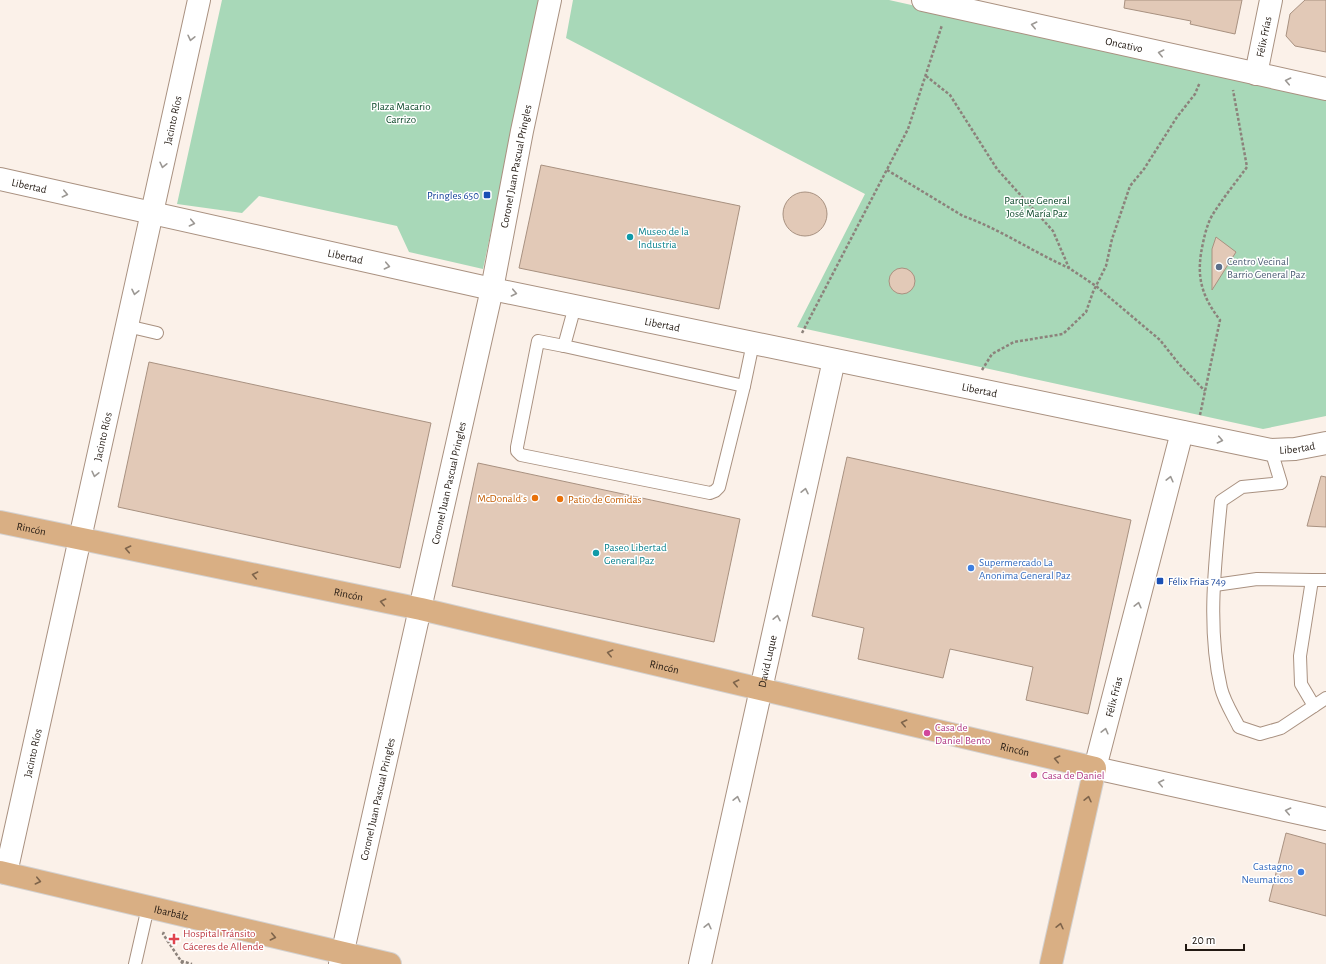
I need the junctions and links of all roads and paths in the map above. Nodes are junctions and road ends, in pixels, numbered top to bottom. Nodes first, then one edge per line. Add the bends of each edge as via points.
1 (199, 0) edge
2 (550, 0) edge
3 (923, 0) edge
4 (1271, 0) edge
5 (949, 6) junction
6 (1206, 63) junction
7 (1229, 68) junction
8 (1256, 74) junction
9 (926, 76) junction
10 (1326, 89) edge
11 (887, 170) junction
12 (0, 179) edge
13 (152, 214) junction
14 (1069, 268) junction
15 (1096, 286) junction
16 (492, 289) junction
17 (575, 306) junction
18 (127, 326) junction
19 (157, 334) dead end
20 (754, 343) junction
21 (564, 346) junction
22 (792, 351) junction
23 (834, 360) junction
24 (744, 386) junction
25 (971, 388) junction
26 (1205, 391) junction
27 (1189, 433) junction
28 (1326, 443) edge
29 (1271, 450) junction
30 (0, 522) edge
31 (80, 539) junction
32 (1312, 580) junction
33 (1326, 580) edge
34 (1215, 585) junction
35 (421, 609) junction
36 (762, 689) junction
37 (1326, 698) edge
38 (1314, 706) junction
39 (1095, 768) junction
40 (1326, 819) edge
41 (3, 872) edge
42 (158, 910) junction
43 (341, 959) edge
44 (182, 962) edge
45 (135, 964) edge
46 (192, 964) edge
47 (390, 964) edge
48 (700, 964) edge
49 (1051, 964) edge

1 -> 13 street, Jacinto Ríos
2 - 16 street, Coronel Juan Pascual Pringles
3 - 5 street, Oncativo
4 - 8 street, Félix Frías
6 -> 5 street, Oncativo
5 - 9 path
6 - 7 street, Oncativo
6 - 15 path via 1195,94 1130,186 1112,239 1106,266
7 - 8 street, Oncativo
7 - 26 path via 1247,167 1212,215 1200,256 1199,273 1204,292 1210,307 1220,320
10 -> 8 street, Oncativo
9 - 11 path via 908,129
9 - 14 path via 950,95 997,169 1053,231
11 - 14 path via 963,216
11 - 22 path
12 -> 13 street, Libertad
13 -> 16 street, Libertad
13 -> 18 street, Jacinto Ríos
14 - 15 path
15 - 25 path via 1086,312 1063,334 1014,342 992,354
15 - 26 path via 1160,340
16 -> 17 street, Libertad
16 - 35 street, Coronel Juan Pascual Pringles
17 - 20 street, Libertad
17 - 21 lane
18 - 19 lane
18 -> 31 street, Jacinto Ríos
20 - 22 street, Libertad
20 - 24 lane
21 - 24 lane
21 - 24 lane via 538,341 517,447 521,455 710,493 719,487
22 - 23 street, Libertad
23 - 25 street, Libertad
36 -> 23 street, David Luque
25 - 27 street, Libertad
26 - 27 path
27 -> 29 street, Libertad
39 -> 27 street, Félix Frías
28 - 29 street, Libertad via 1295,449
29 - 34 lane via 1281,482 1242,487 1221,501
30 - 31 main road, Rincón
35 -> 31 main road, Rincón
31 - 41 street, Jacinto Ríos
32 - 33 lane
32 - 34 lane via 1257,579
32 - 38 lane via 1300,656 1302,684
34 - 38 lane via 1213,646 1222,690 1239,727 1260,734 1281,728
36 -> 35 main road, Rincón
35 - 43 street, Coronel Juan Pascual Pringles
39 -> 36 main road, Rincón
48 -> 36 street, David Luque
37 - 38 lane
40 -> 39 street, Rincón
49 -> 39 main road, Félix Frías
41 -> 42 main road, Ibarbálz
42 -> 43 main road, Ibarbálz
42 - 44 path via 163,934
42 - 45 lane
43 - 47 main road, Ibarbálz
44 - 46 path

